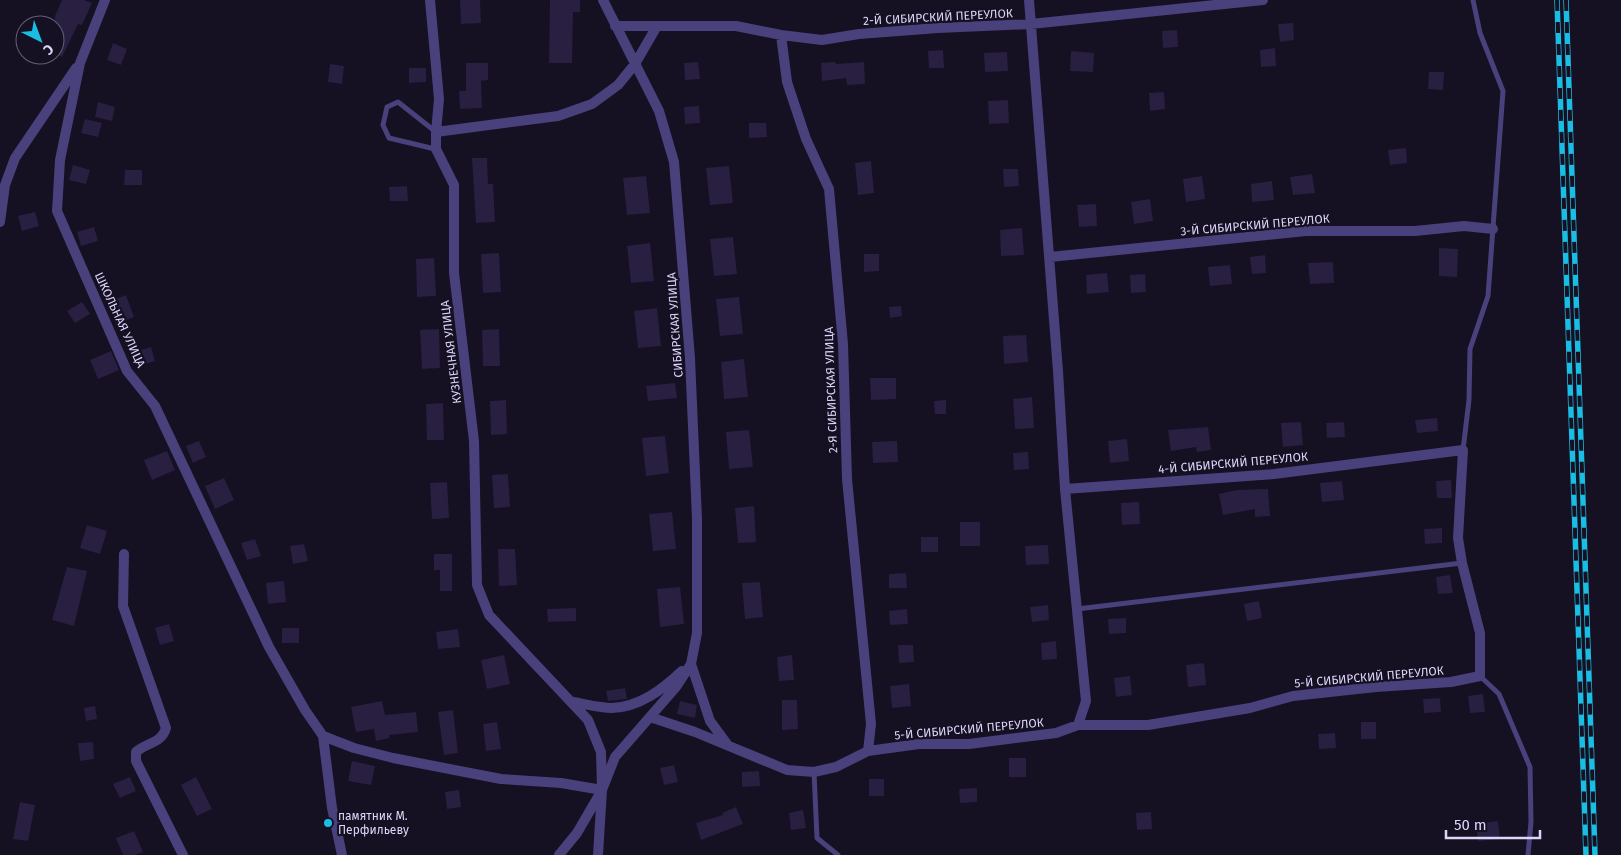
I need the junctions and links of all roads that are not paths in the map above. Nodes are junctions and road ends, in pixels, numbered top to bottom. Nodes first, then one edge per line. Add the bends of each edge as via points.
1 (105, 0) edge
2 (430, 0) edge
3 (603, 0) edge
4 (1029, 0) edge
5 (1263, 0) edge
6 (1473, 0) edge
7 (1032, 24) junction
8 (615, 26) junction
9 (657, 26) junction
10 (781, 36) junction
11 (80, 63) junction
12 (635, 64) junction
13 (436, 132) junction
14 (436, 149) junction
15 (0, 222) edge
16 (1493, 229) junction
17 (1050, 257) junction
18 (1463, 450) junction
19 (1065, 489) junction
20 (124, 554) dead end
21 (1462, 564) junction
22 (1076, 609) junction
23 (691, 664) junction
24 (1480, 676) junction
25 (574, 702) junction
26 (650, 716) junction
27 (1078, 725) junction
28 (322, 736) junction
29 (728, 746) junction
30 (868, 752) junction
31 (814, 772) junction
32 (602, 790) junction
33 (183, 855) edge
34 (342, 855) edge
35 (559, 855) edge
36 (598, 855) edge
37 (838, 855) edge
38 (1528, 855) edge

1 - 11 street, ШКОЛЬНАЯ УЛИЦА
2 - 13 street, КУЗНЕЧНАЯ УЛИЦА via 439,99
3 - 8 street, СИБИРСКАЯ УЛИЦА
4 - 7 street
5 - 7 street, 2-Й СИБИРСКИЙ ПЕРЕУЛОК
6 - 16 lane via 1480,33 1503,91
7 - 10 street, 2-Й СИБИРСКИЙ ПЕРЕУЛОК via 859,34 822,40
7 - 17 street
8 - 9 street, 2-Й СИБИРСКИЙ ПЕРЕУЛОК
8 - 12 street, СИБИРСКАЯ УЛИЦА
9 - 10 street, 2-Й СИБИРСКИЙ ПЕРЕУЛОК via 736,26
9 - 12 street
10 - 30 street, 2-Я СИБИРСКАЯ УЛИЦА via 787,82 806,139 830,189 844,344 849,497 871,724
11 - 15 street via 14,158 5,185
11 - 28 street, ШКОЛЬНАЯ УЛИЦА via 60,160 57,210 127,371 155,406 270,647
12 - 13 street via 618,85 592,104 558,116
12 - 23 street, СИБИРСКАЯ УЛИЦА via 659,111 674,162 690,358 697,519 697,633
13 - 14 street, КУЗНЕЧНАЯ УЛИЦА
13 - 14 lane via 398,102 387,107 383,125 389,138
14 - 25 street, КУЗНЕЧНАЯ УЛИЦА via 454,185 454,273 474,441 477,585 489,615
16 - 17 street, 3-Й СИБИРСКИЙ ПЕРЕУЛОК via 1464,226 1415,231 1306,231
16 - 18 lane via 1488,296 1470,349 1469,400
17 - 19 street
18 - 19 street, 4-Й СИБИРСКИЙ ПЕРЕУЛОК via 1274,474
18 - 21 street via 1458,538
19 - 22 street
20 - 33 street via 123,606 166,728 158,740 136,752 136,762
21 - 22 lane
21 - 24 street via 1480,633
22 - 27 street via 1086,701
23 - 25 street via 658,693 636,702 612,708
23 - 26 street
23 - 29 street via 710,721
24 - 27 street, 5-Й СИБИРСКИЙ ПЕРЕУЛОК via 1451,682 1293,696 1250,708 1148,725
24 - 38 lane via 1499,694 1530,767
25 - 32 street, КУЗНЕЧНАЯ УЛИЦА via 588,720 601,752
26 - 29 street, 5-Й СИБИРСКИЙ ПЕРЕУЛОК
26 - 32 street via 615,757
27 - 30 street, 5-Й СИБИРСКИЙ ПЕРЕУЛОК via 1056,733 969,744 919,744
28 - 32 street via 393,758 501,779 553,782
28 - 34 street
29 - 31 street, 5-Й СИБИРСКИЙ ПЕРЕУЛОК via 787,770
30 - 31 street, 5-Й СИБИРСКИЙ ПЕРЕУЛОК
31 - 37 lane via 817,838
32 - 35 street via 577,833
32 - 36 street

